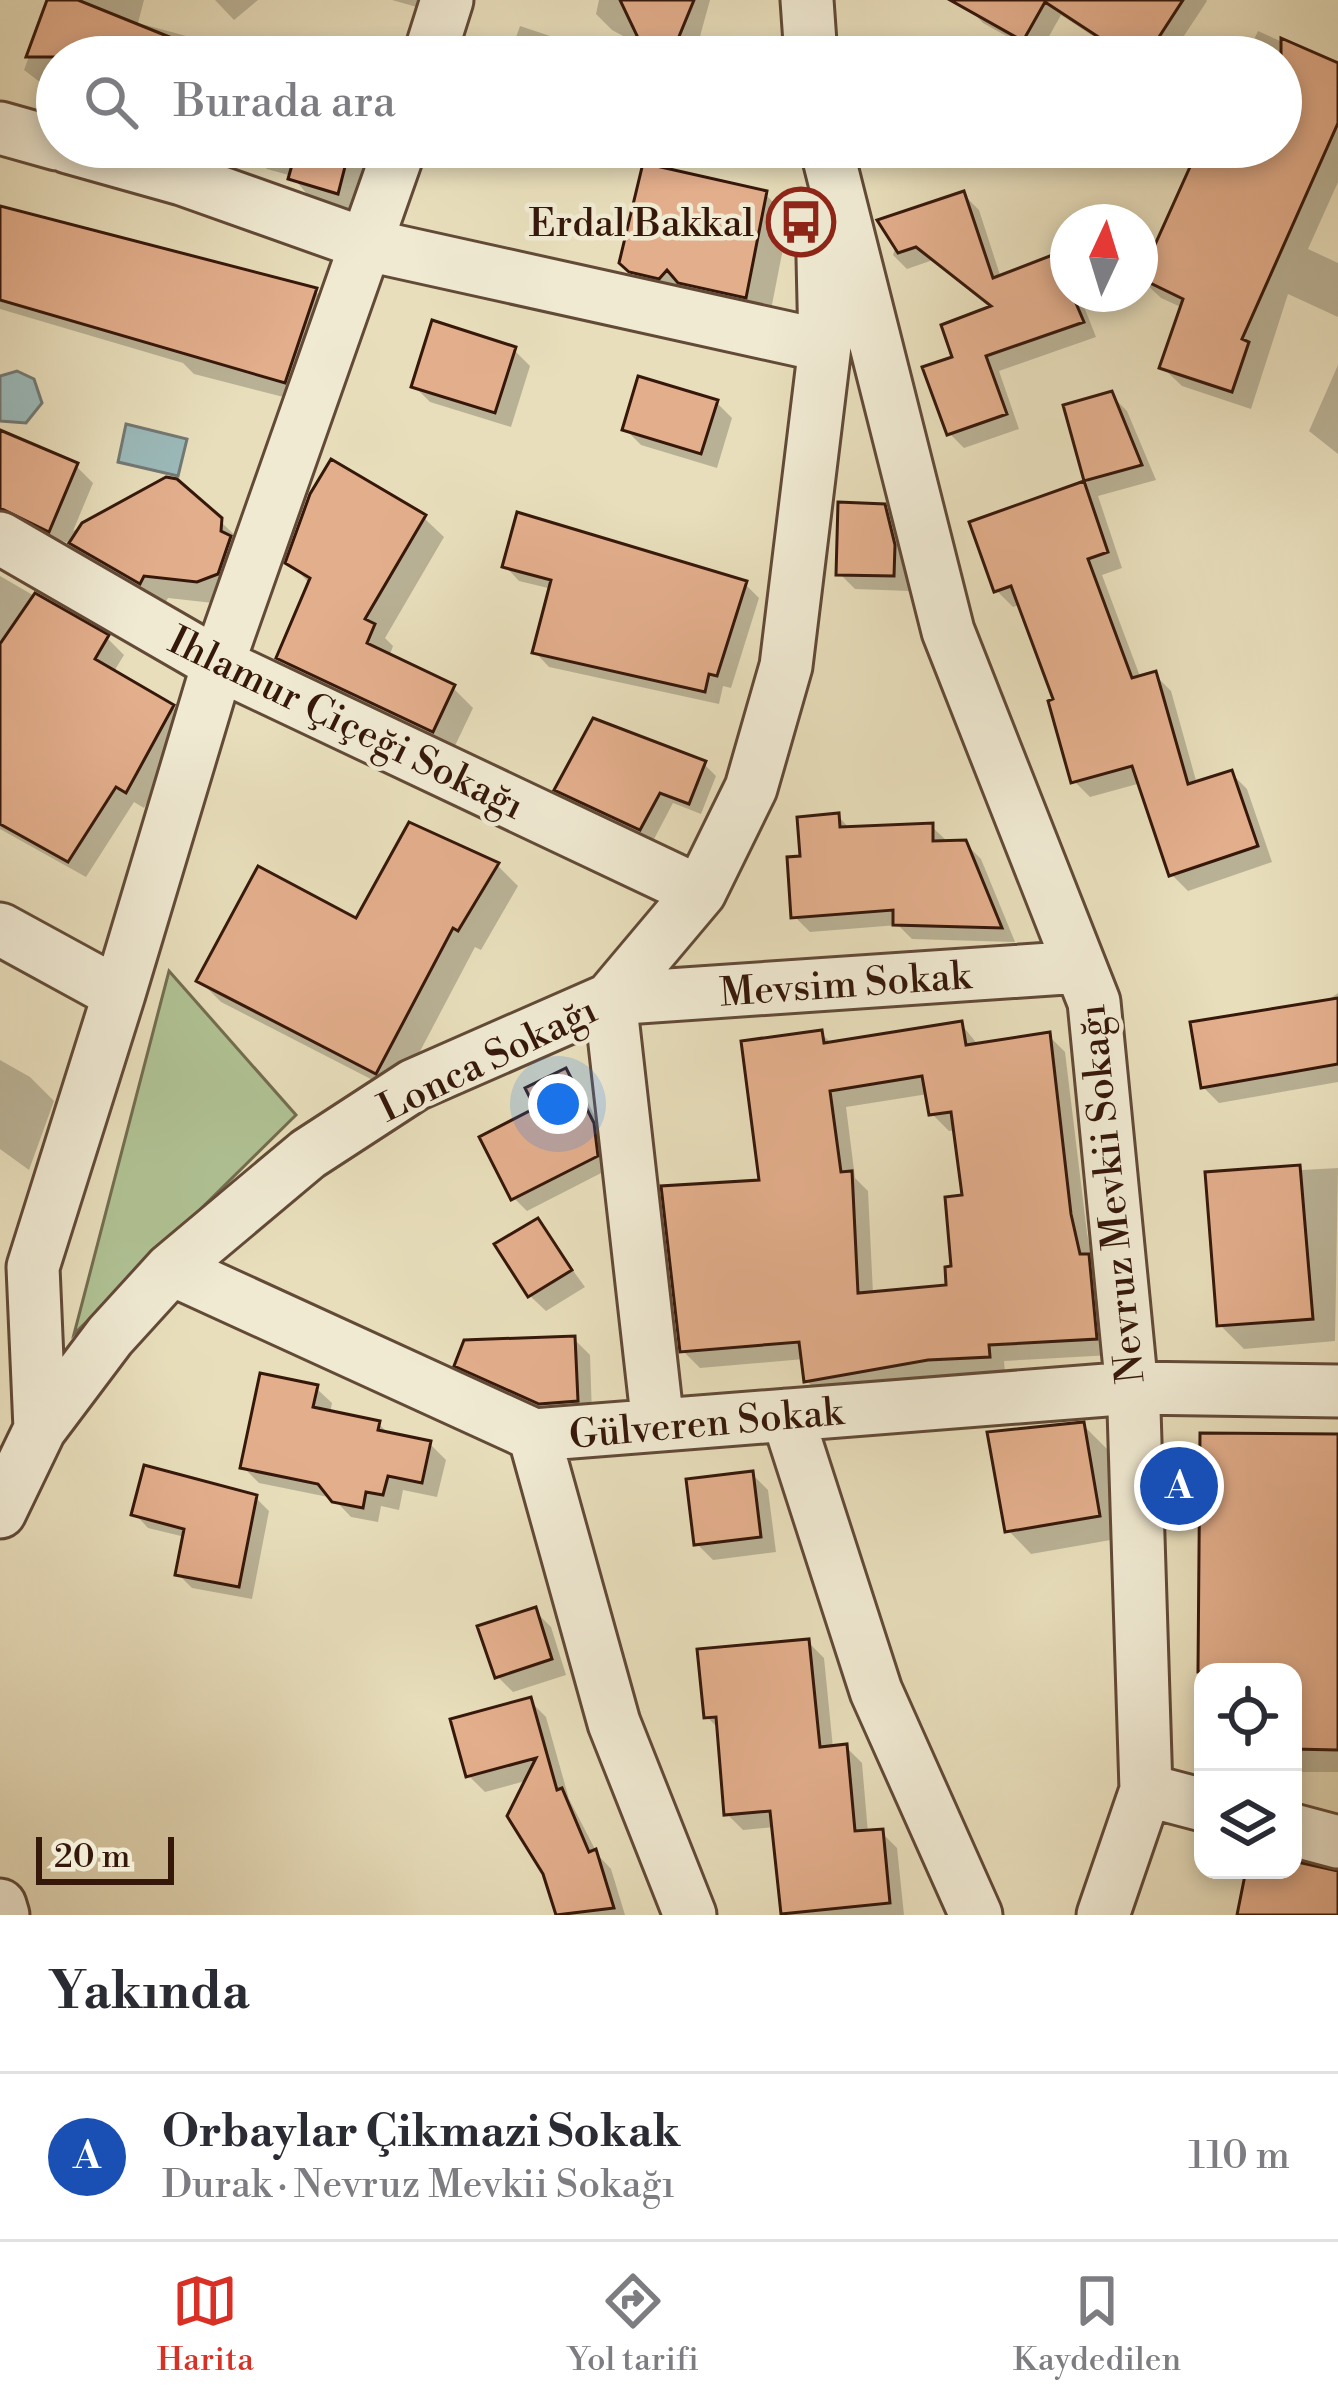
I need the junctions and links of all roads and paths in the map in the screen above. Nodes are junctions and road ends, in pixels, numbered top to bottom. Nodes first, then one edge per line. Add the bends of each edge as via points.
1 (447, 0) edge
2 (806, 0) edge
3 (436, 36) edge
4 (809, 36) edge
5 (0, 128) edge
6 (36, 138) edge
7 (143, 168) edge
8 (393, 168) edge
9 (824, 168) edge
10 (829, 168) edge
11 (368, 245) junction
12 (825, 346) junction
13 (0, 538) edge
14 (218, 664) junction
15 (700, 892) junction
16 (0, 929) edge
17 (1080, 967) junction
18 (119, 994) junction
19 (610, 999) junction
20 (171, 1269) junction
21 (1132, 1388) junction
22 (1338, 1391) edge
23 (787, 1415) junction
24 (658, 1426) junction
25 (40, 1429) junction
26 (534, 1435) junction
27 (0, 1512) edge
28 (1146, 1790) junction
29 (1194, 1803) edge
30 (1302, 1832) edge
31 (1338, 1842) edge
32 (0, 1905) edge
33 (4, 1915) edge
34 (690, 1915) edge
35 (976, 1915) edge
36 (1103, 1915) edge

1 - 3 street
2 - 4 street
5 - 6 street
7 - 11 street
8 - 11 street
9 - 12 street, Lonca Sokağı
10 - 17 street, Nevruz Mevkii Sokağı via 948,631
11 - 12 street
11 - 14 street
12 - 15 street, Lonca Sokağı via 786,666 752,788
13 - 14 street, Ihlamur Çiçeği Sokağı
14 - 15 street, Ihlamur Çiçeği Sokağı
14 - 18 street
15 - 19 street, Lonca Sokağı
16 - 18 street
17 - 19 street, Mevsim Sokak
17 - 21 street, Nevruz Mevkii Sokağı via 1094,1002
18 - 25 street via 33,1267
19 - 20 street, Lonca Sokağı via 414,1085 308,1154
19 - 24 street
20 - 25 street, Lonca Sokağı
20 - 26 street, Gülveren Sokak
21 - 22 street, Gülveren Sokak
21 - 23 street, Gülveren Sokak
21 - 28 street, Nevruz Mevkii Sokağı
23 - 24 street, Gülveren Sokak
23 - 35 street via 877,1691
24 - 26 street, Gülveren Sokak
25 - 27 street, Lonca Sokağı
26 - 34 street via 614,1723
28 - 29 street
28 - 36 street, Nevruz Mevkii Sokağı
30 - 31 street
32 - 33 street

